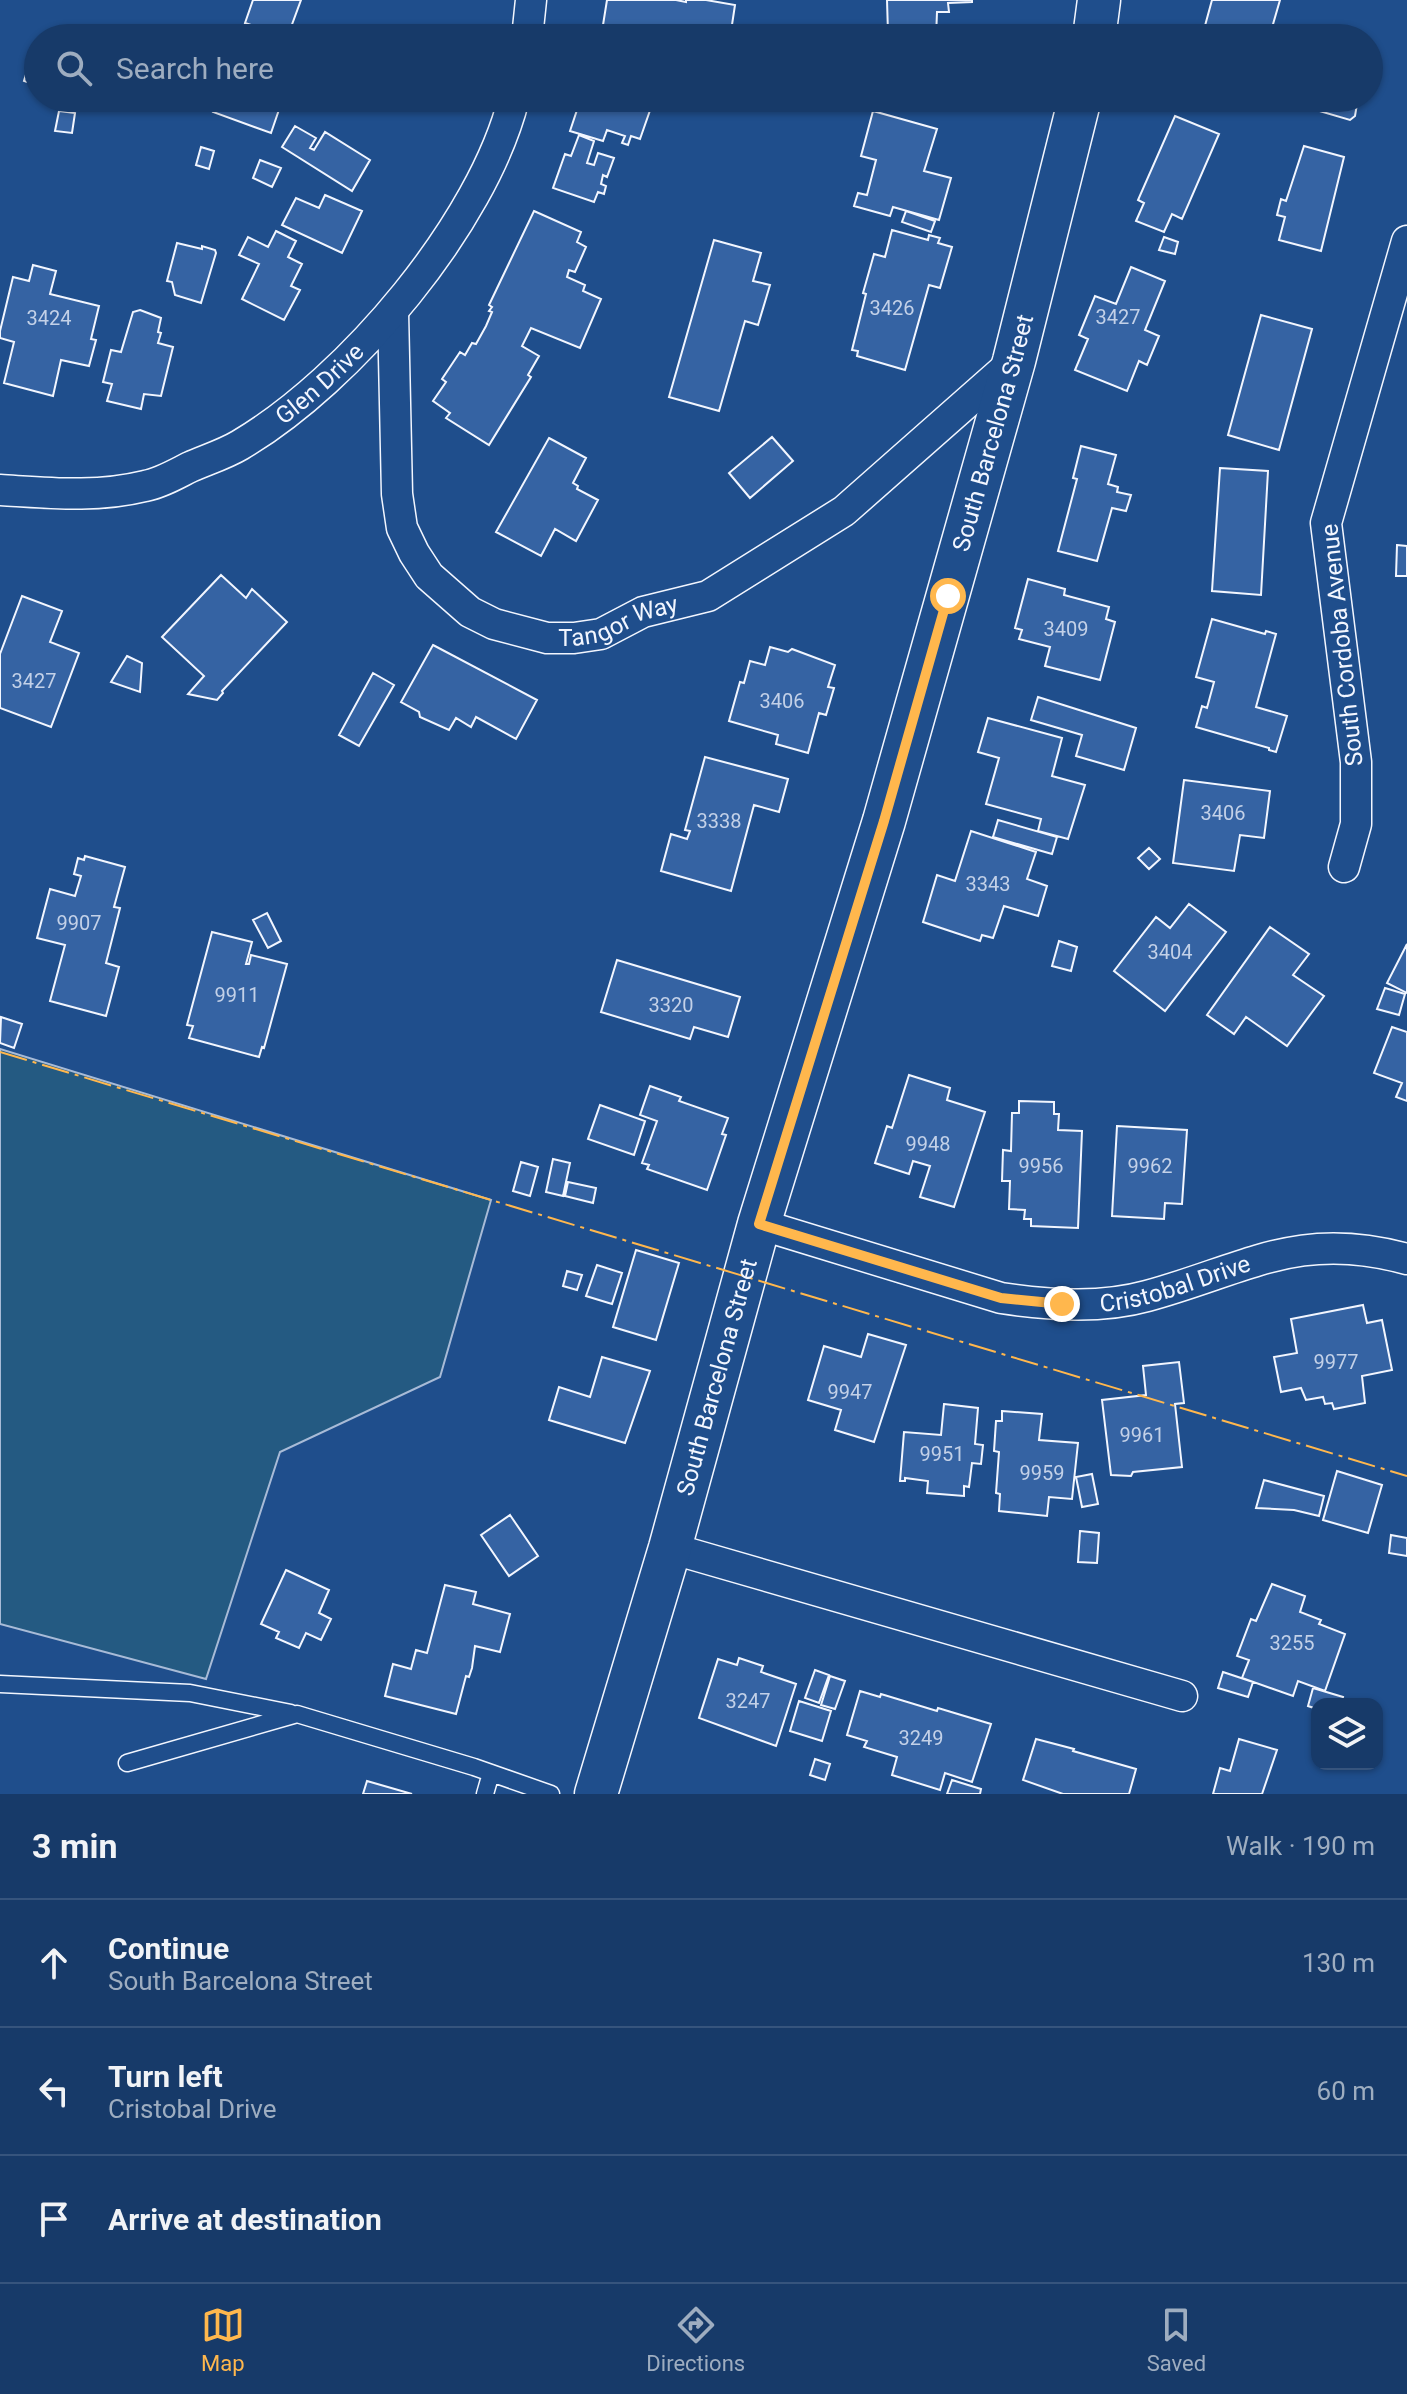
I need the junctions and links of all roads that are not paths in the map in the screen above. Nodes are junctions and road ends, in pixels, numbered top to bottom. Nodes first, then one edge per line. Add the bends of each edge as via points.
1 (531, 0) edge
2 (1099, 0) edge
3 (528, 24) edge
4 (1096, 24) edge
5 (510, 112) edge
6 (1076, 112) edge
7 (1407, 241) edge
8 (393, 312) junction
9 (1014, 361) junction
10 (0, 490) edge
11 (1344, 867) dead end
12 (759, 1224) junction
13 (1407, 1259) edge
14 (670, 1548) junction
15 (0, 1684) edge
16 (1182, 1696) dead end
17 (297, 1714) junction
18 (127, 1763) dead end
19 (491, 1773) junction
20 (485, 1794) edge
21 (551, 1794) edge
22 (596, 1794) edge

1 - 3 street
2 - 4 main road
5 - 8 street, Glen Drive via 476,194
6 - 9 main road, South Barcelona Street
7 - 11 street, South Cordoba Avenue via 1326,523 1356,762 1356,824
8 - 9 street, Tangor Way via 402,528 429,576 470,612 547,638 601,634 643,612 708,596 844,511
8 - 10 street, Glen Drive via 339,368 239,445 148,486 92,495
9 - 12 main road, South Barcelona Street via 884,821
12 - 13 street, Cristobal Drive via 1001,1298 1041,1303 1145,1297 1289,1251 1345,1247
12 - 14 main road, South Barcelona Street
14 - 16 street
14 - 22 main road, South Barcelona Street
15 - 17 lane via 190,1693
17 - 18 lane
17 - 19 lane
19 - 20 lane
19 - 21 lane

